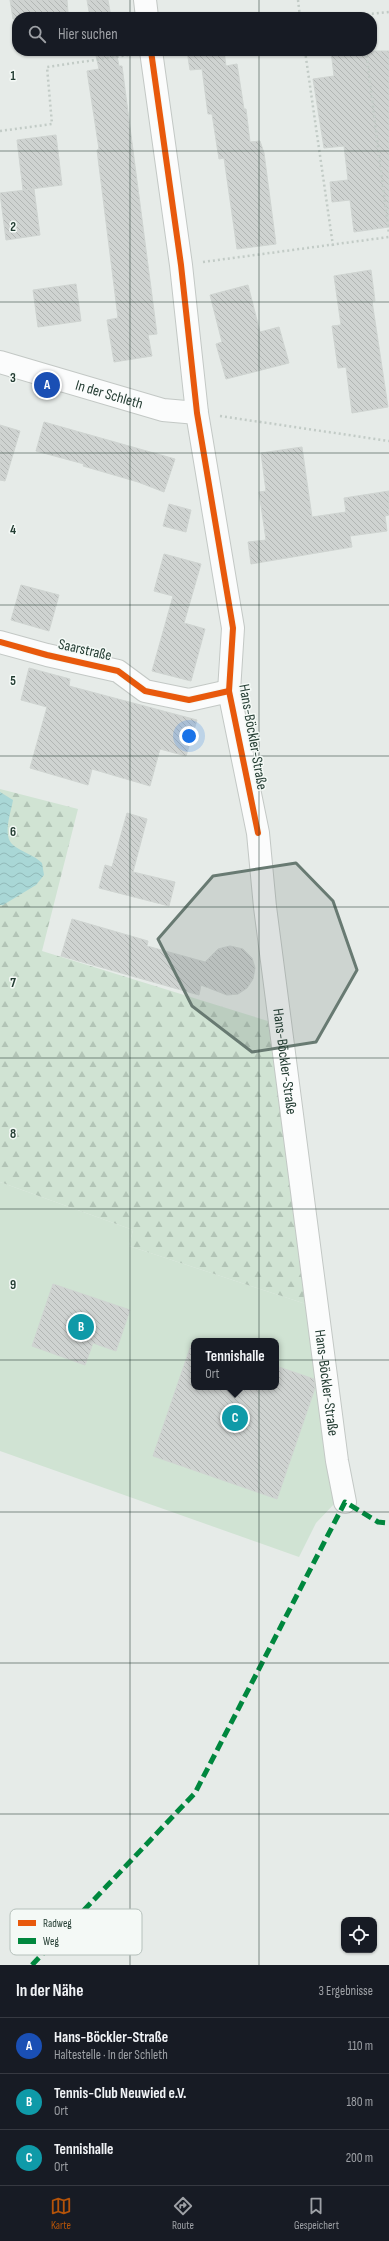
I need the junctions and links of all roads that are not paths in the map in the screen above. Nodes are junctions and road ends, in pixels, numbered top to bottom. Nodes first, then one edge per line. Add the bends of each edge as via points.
1 (145, 0) edge
2 (146, 12) edge
3 (152, 56) edge
4 (0, 362) edge
5 (197, 413) junction
6 (0, 642) edge
7 (229, 691) junction
8 (345, 1502) dead end

1 - 2 street
3 - 5 street, Hans-Böckler-Straße via 181,265
4 - 5 street, In der Schleth via 163,410
5 - 7 street, Hans-Böckler-Straße via 233,628
6 - 7 street, Saarstraße via 118,671 145,691 189,700
7 - 8 street, Hans-Böckler-Straße via 258,833 266,914 337,1461

